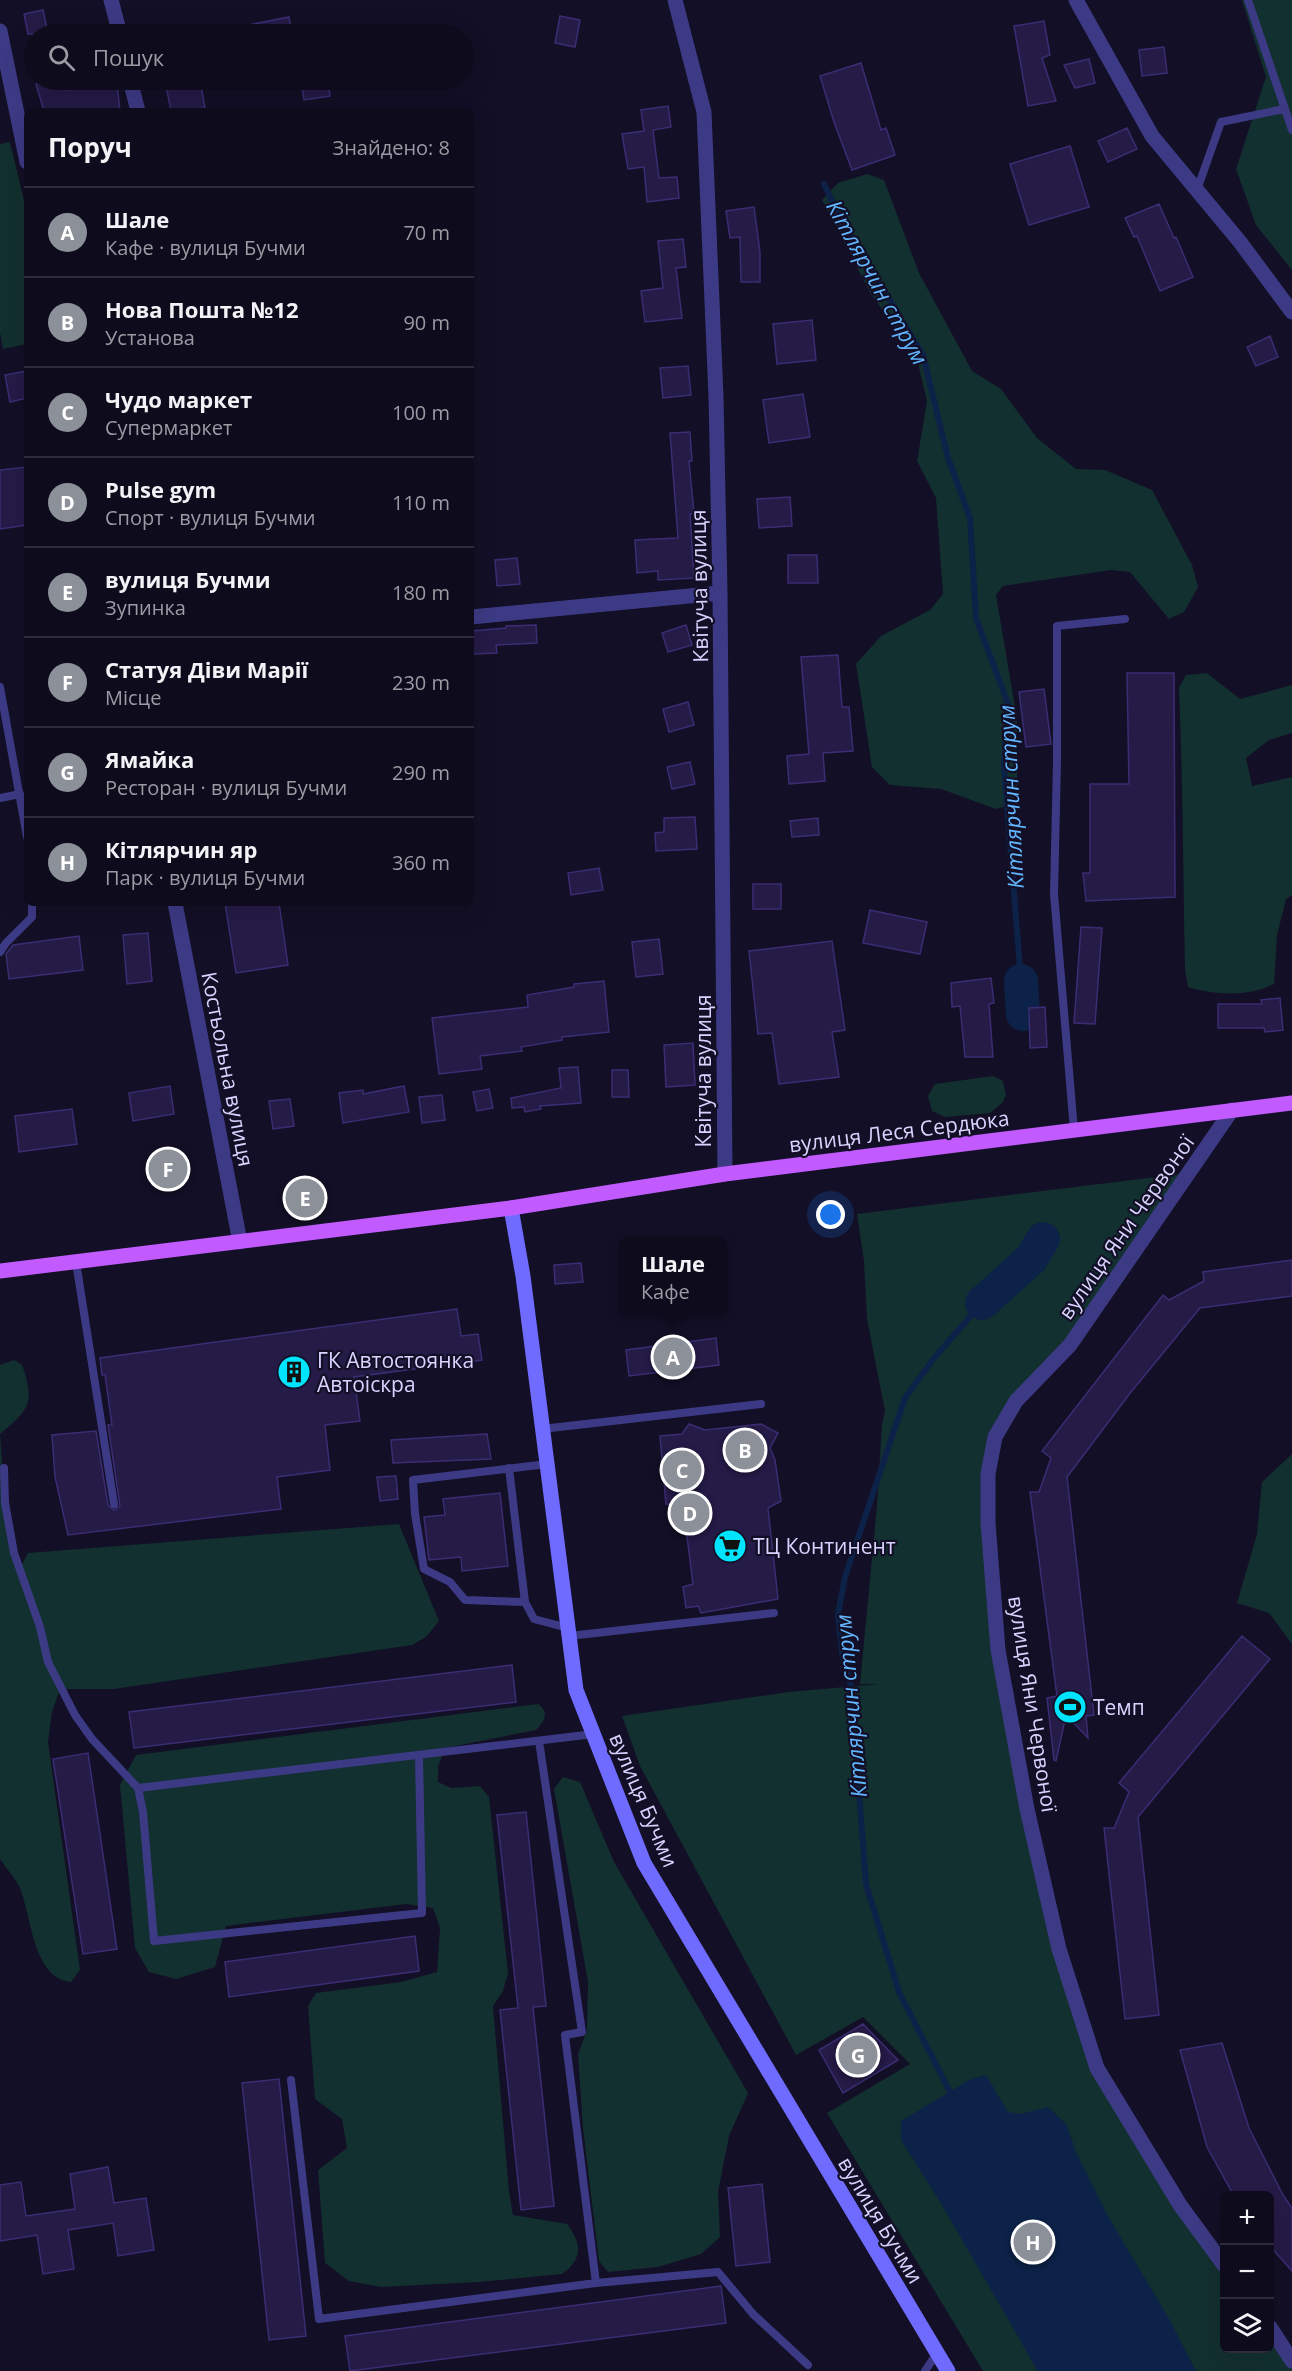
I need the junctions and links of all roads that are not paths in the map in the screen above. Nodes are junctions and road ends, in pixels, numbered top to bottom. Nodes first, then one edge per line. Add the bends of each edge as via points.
1 (111, 0) edge
2 (675, 0) edge
3 (1076, 0) edge
4 (1248, 0) edge
5 (117, 24) edge
6 (0, 31) edge
7 (133, 90) edge
8 (137, 108) edge
9 (1284, 109) junction
10 (1292, 130) edge
11 (24, 147) edge
12 (1197, 190) junction
13 (1292, 312) edge
14 (720, 593) junction
15 (474, 617) edge
16 (1125, 619) dead end
17 (0, 687) edge
18 (20, 794) junction
19 (0, 798) edge
20 (24, 819) edge
21 (32, 906) edge
22 (177, 906) edge
23 (0, 952) edge
24 (1292, 1103) edge
25 (1232, 1110) junction
26 (1074, 1130) junction
27 (725, 1174) junction
28 (512, 1208) junction
29 (240, 1242) junction
30 (76, 1262) junction
31 (0, 1271) edge
32 (761, 1404) dead end
33 (542, 1429) junction
34 (547, 1464) junction
35 (4, 1468) dead end
36 (509, 1468) junction
37 (114, 1504) dead end
38 (525, 1602) junction
39 (774, 1613) dead end
40 (569, 1632) junction
41 (594, 1734) junction
42 (539, 1741) junction
43 (419, 1755) junction
44 (138, 1788) junction
45 (291, 2080) dead end
46 (1220, 2260) edge
47 (596, 2283) junction
48 (1274, 2334) edge
49 (937, 2354) junction
50 (1292, 2361) edge
51 (807, 2366) dead end
52 (925, 2371) edge
53 (948, 2371) edge

1 - 5 street
2 - 14 street, Квітуча вулиця via 704,112
3 - 12 street via 1152,136
4 - 9 lane
6 - 11 street
7 - 8 street
9 - 10 lane
9 - 12 lane via 1221,122
12 - 13 street
14 - 15 street
14 - 27 street, Квітуча вулиця
16 - 26 lane via 1057,626 1054,894
17 - 18 lane
18 - 19 lane
18 - 20 lane
21 - 23 lane via 32,917
22 - 29 street, Костьольна вулиця
24 - 25 main road, вулиця Леся Сердюка
25 - 26 main road, вулиця Леся Сердюка
25 - 46 street, вулиця Яни Червоної via 1070,1345 1016,1401 995,1437 988,1474 998,1650 1027,1809 1059,1949 1097,2068 1180,2205
26 - 27 main road, вулиця Леся Сердюка
27 - 28 main road, вулиця Леся Сердюка
28 - 29 main road, вулиця Леся Сердюка
28 - 33 street, вулиця Бучми
29 - 30 main road, вулиця Леся Сердюка
30 - 31 main road, вулиця Леся Сердюка
30 - 37 lane
32 - 33 lane
33 - 34 street, вулиця Бучми
34 - 36 lane
34 - 40 street, вулиця Бучми
35 - 44 lane via 5,1503 14,1553 48,1662 92,1739
36 - 38 lane
36 - 38 lane via 413,1480 415,1514 424,1569 450,1582 465,1600
38 - 40 lane via 534,1619
39 - 40 lane
40 - 41 street, вулиця Бучми via 576,1690
41 - 42 lane
41 - 49 street, вулиця Бучми via 644,1863
42 - 43 lane
42 - 47 lane via 582,2032 565,2035
43 - 44 lane
43 - 44 lane via 422,1913 154,1941
45 - 47 lane via 319,2319
47 - 51 lane via 718,2272 753,2314
48 - 50 street
49 - 52 lane
49 - 53 street, вулиця Бучми

